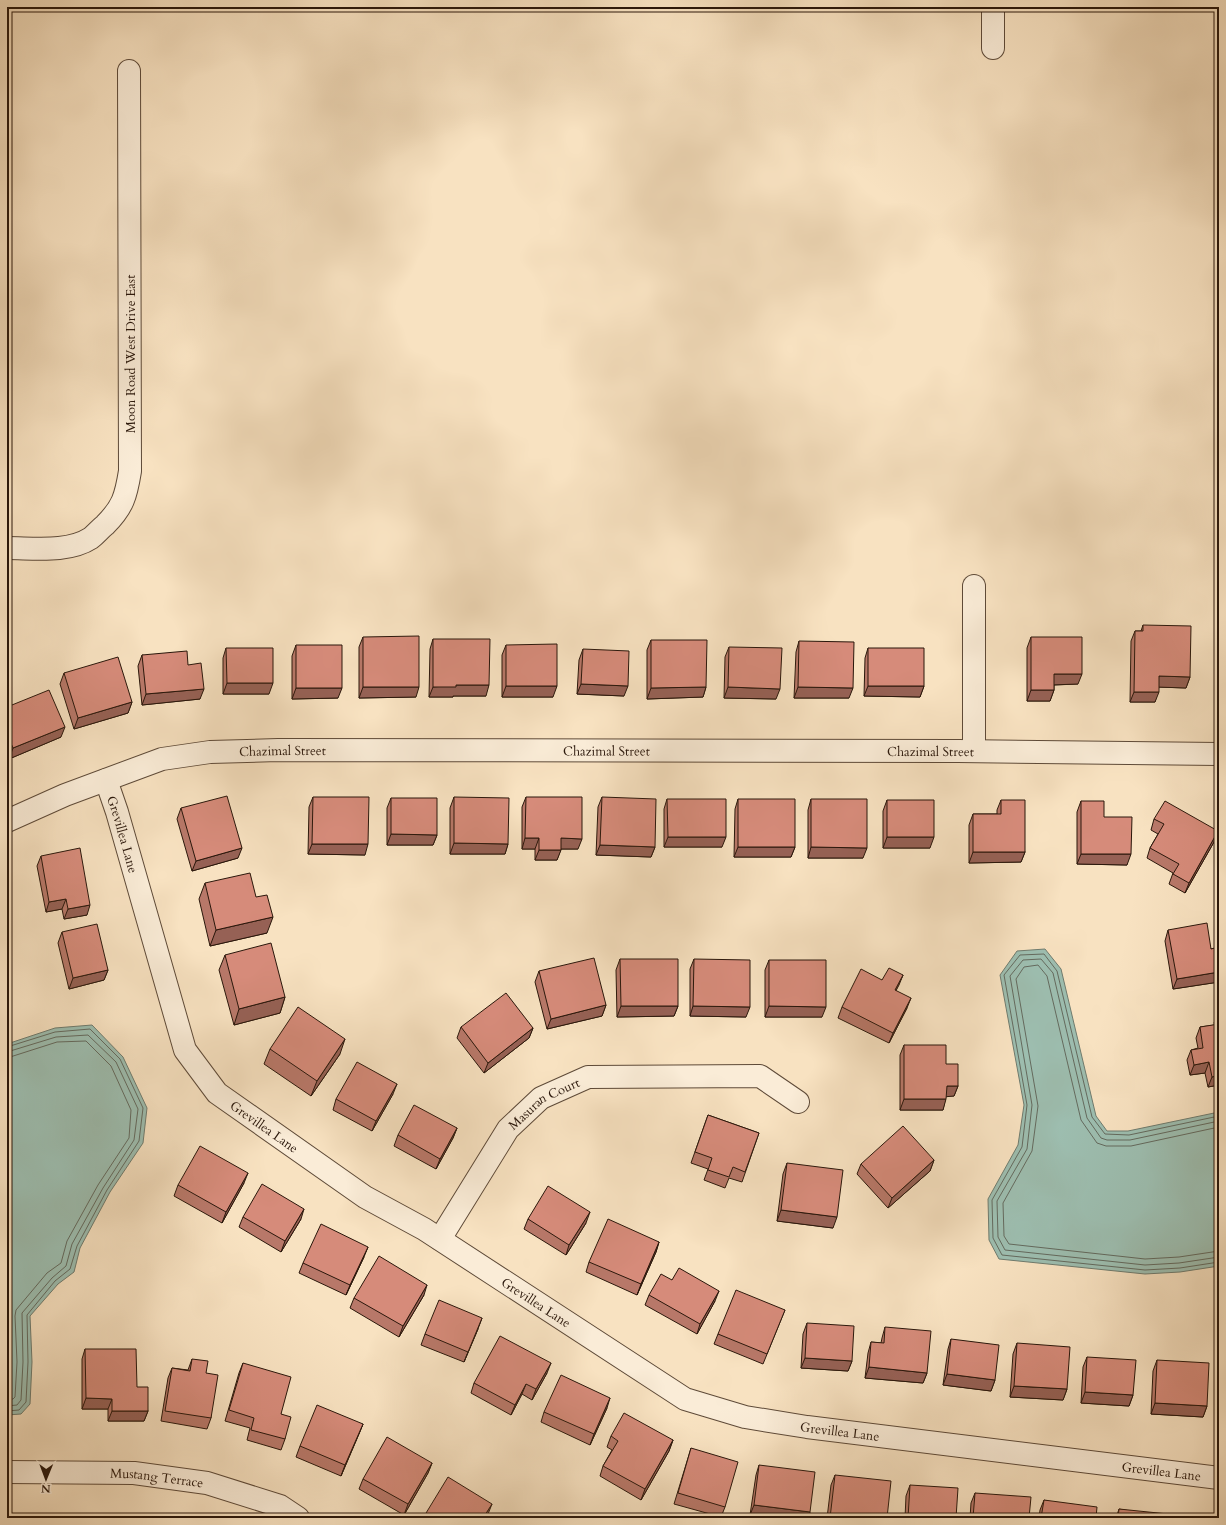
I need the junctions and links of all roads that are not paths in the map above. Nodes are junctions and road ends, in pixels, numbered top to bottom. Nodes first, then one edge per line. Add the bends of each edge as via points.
1 (993, 7) edge
2 (993, 48) dead end
3 (129, 71) dead end
4 (7, 548) edge
5 (974, 586) dead end
6 (974, 751) junction
7 (1219, 754) edge
8 (106, 780) junction
9 (7, 821) edge
10 (798, 1102) dead end
11 (440, 1239) junction
12 (7, 1472) edge
13 (1219, 1478) edge
14 (298, 1518) edge

1 - 2 street
3 - 4 street, Moon Road West Drive East via 128,488 114,516 92,537 54,548
5 - 6 street
6 - 7 street, Chazimal Street
6 - 8 street, Chazimal Street via 227,751 162,759
8 - 9 street, Chazimal Street
8 - 11 street, Grevillea Lane via 185,1050 217,1093 364,1197
10 - 11 street, Masuran Court via 760,1076 588,1077 541,1098 508,1129
11 - 13 street, Grevillea Lane via 685,1399 745,1417 808,1427
12 - 14 street, Mustang Terrace via 134,1473 207,1483 280,1506

